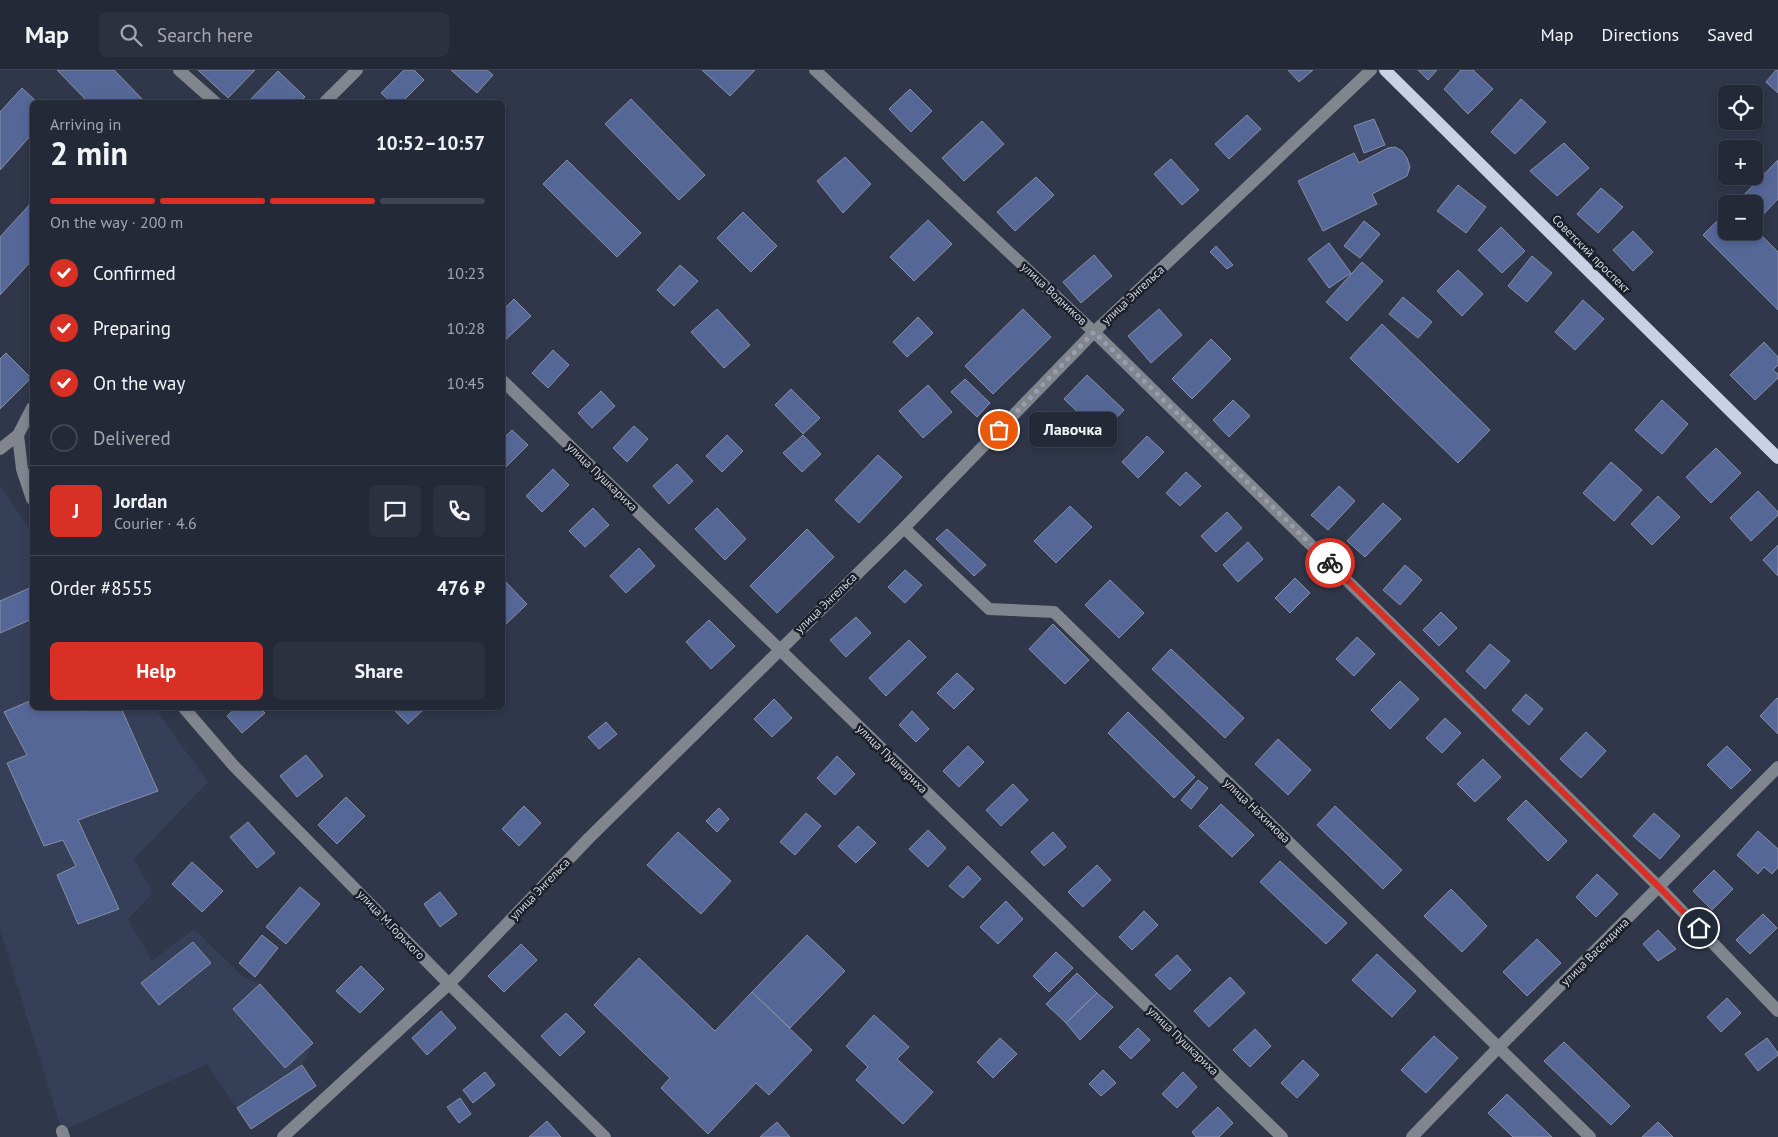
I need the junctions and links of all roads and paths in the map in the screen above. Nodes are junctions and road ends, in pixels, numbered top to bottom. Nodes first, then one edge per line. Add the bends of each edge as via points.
1 (179, 70) edge
2 (357, 70) edge
3 (815, 70) edge
4 (1371, 70) edge
5 (1385, 70) edge
6 (212, 100) edge
7 (327, 100) edge
8 (1094, 332) junction
9 (505, 383) edge
10 (30, 412) edge
11 (18, 435) junction
12 (0, 449) edge
13 (1778, 458) edge
14 (30, 493) edge
15 (904, 528) junction
16 (779, 649) junction
17 (186, 710) edge
18 (1778, 767) edge
19 (1659, 887) junction
20 (449, 984) junction
21 (1778, 1011) edge
22 (1498, 1048) junction
23 (283, 1137) edge
24 (605, 1137) edge
25 (1282, 1137) edge
26 (1412, 1137) edge
27 (1590, 1137) edge

1 - 6 street
2 - 7 street
3 - 8 street, улица Водников
4 - 8 street, улица Энгельса
5 - 13 main road, Советский проспект
8 - 15 street, улица Энгельса
8 - 19 street, улица Водников
9 - 16 street, улица Пушкариха
10 - 11 street
11 - 12 street
11 - 14 street via 22,469
15 - 16 street, улица Энгельса
15 - 22 street, улица Нахимова via 989,609 1054,612
16 - 20 street, улица Энгельса via 589,838
16 - 25 street, улица Пушкариха
17 - 20 street, улица М.Горького via 233,764
18 - 19 street, улица Васендина
19 - 21 street, улица Водников
19 - 22 street, улица Васендина
20 - 23 street, улица Энгельса
20 - 24 street, улица М.Горького
22 - 26 street, улица Васендина
22 - 27 street, улица Нахимова

